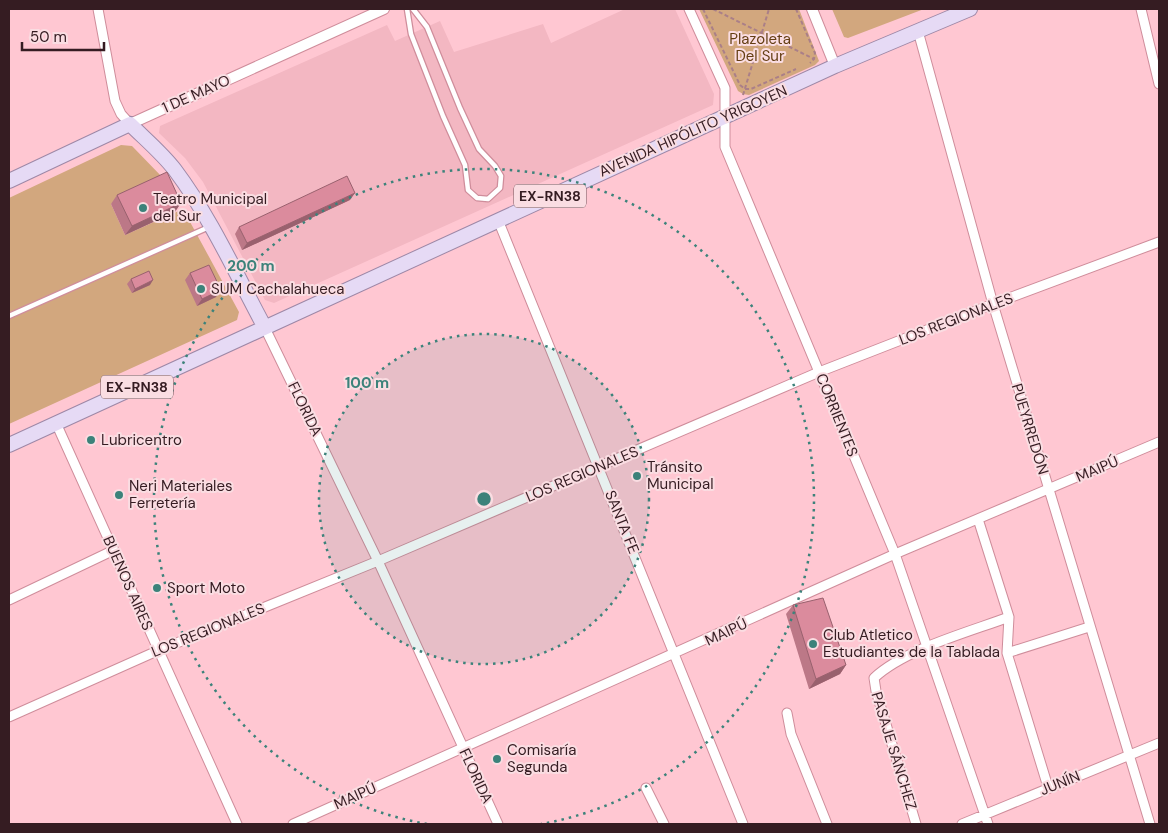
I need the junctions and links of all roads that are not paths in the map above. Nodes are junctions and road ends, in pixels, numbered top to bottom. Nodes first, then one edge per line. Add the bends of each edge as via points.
1 (98, 9) edge
2 (384, 9) edge
3 (407, 9) edge
4 (413, 9) edge
5 (689, 9) edge
6 (812, 9) edge
7 (970, 9) edge
8 (1141, 9) edge
9 (918, 31) junction
10 (836, 66) junction
11 (1159, 84) edge
12 (726, 116) junction
13 (130, 124) junction
14 (9, 181) edge
15 (498, 220) junction
16 (211, 226) junction
17 (1159, 242) edge
18 (993, 304) junction
19 (9, 316) edge
20 (264, 326) junction
21 (819, 372) junction
22 (56, 424) junction
23 (1159, 442) edge
24 (9, 445) edge
25 (600, 467) junction
26 (1048, 490) junction
27 (978, 519) junction
28 (114, 550) junction
29 (895, 554) junction
30 (378, 561) junction
31 (9, 600) edge
32 (1009, 617) junction
33 (1089, 627) junction
34 (928, 648) junction
35 (157, 651) junction
36 (1007, 654) junction
37 (675, 655) junction
38 (788, 714) dead end
39 (9, 717) edge
40 (1159, 743) edge
41 (463, 747) junction
42 (1128, 755) junction
43 (1048, 787) junction
44 (646, 788) dead end
45 (985, 814) junction
46 (237, 824) edge
47 (293, 824) edge
48 (498, 824) edge
49 (664, 824) edge
50 (743, 824) edge
51 (827, 824) edge
52 (916, 824) edge
53 (962, 824) edge
54 (988, 824) edge
55 (1150, 824) edge

1 - 13 street, FLORIDA via 115,101
2 - 13 street, 1 DE MAYO
3 - 4 lane via 411,34 465,165 468,190 477,198 488,199 500,188 501,176 479,149 427,27
5 - 12 street, CORRIENTES via 725,88
6 - 10 street
7 - 9 main road, AVENIDA HIPÓLITO YRIGOYEN / EX-RN38
8 - 11 street
9 - 10 main road, AVENIDA HIPÓLITO YRIGOYEN / EX-RN38
9 - 18 street, PUEYRREDÓN
10 - 12 main road, AVENIDA HIPÓLITO YRIGOYEN / EX-RN38
12 - 15 main road, AVENIDA HIPÓLITO YRIGOYEN / EX-RN38
12 - 21 street, CORRIENTES via 725,147
13 - 14 main road, 1 DE MAYO
13 - 16 main road, FLORIDA via 174,168
15 - 20 main road, AVENIDA HIPÓLITO YRIGOYEN / EX-RN38
15 - 25 street, SANTA FE
16 - 19 lane
16 - 20 main road, FLORIDA
17 - 18 street, LOS REGIONALES
18 - 21 street, LOS REGIONALES
18 - 26 street, PUEYRREDÓN
20 - 22 main road, AVENIDA HIPÓLITO YRIGOYEN / EX-RN38 via 255,334
20 - 30 street, FLORIDA
21 - 25 street, LOS REGIONALES
21 - 29 street, CORRIENTES
22 - 24 main road, AVENIDA HIPÓLITO YRIGOYEN / EX-RN38
22 - 28 street, BUENOS AIRES
23 - 26 street, MAIPÚ
25 - 30 street, LOS REGIONALES
25 - 37 street, SANTA FE
26 - 27 street, MAIPÚ
26 - 33 street, PUEYRREDÓN
27 - 29 street, MAIPÚ
27 - 32 street
28 - 31 street
28 - 35 street, BUENOS AIRES
29 - 34 street, CORRIENTES
29 - 37 street, MAIPÚ
30 - 35 street, LOS REGIONALES
30 - 41 street, FLORIDA
32 - 34 street
32 - 36 street
33 - 36 street
33 - 42 street, PUEYRREDÓN
34 - 45 street, CORRIENTES
34 - 52 street, PASAJE SÁNCHEZ via 884,669 874,678
35 - 39 street, LOS REGIONALES
35 - 46 street, BUENOS AIRES
36 - 43 street
37 - 41 street, MAIPÚ
37 - 50 street, SANTA FE
38 - 51 street via 791,734
40 - 42 street, JUNÍN
41 - 47 street, MAIPÚ
41 - 48 street, FLORIDA
42 - 43 street, JUNÍN
42 - 55 street, PUEYRREDÓN
43 - 45 street, JUNÍN
44 - 49 street
45 - 53 street, JUNÍN
45 - 54 street, CORRIENTES

